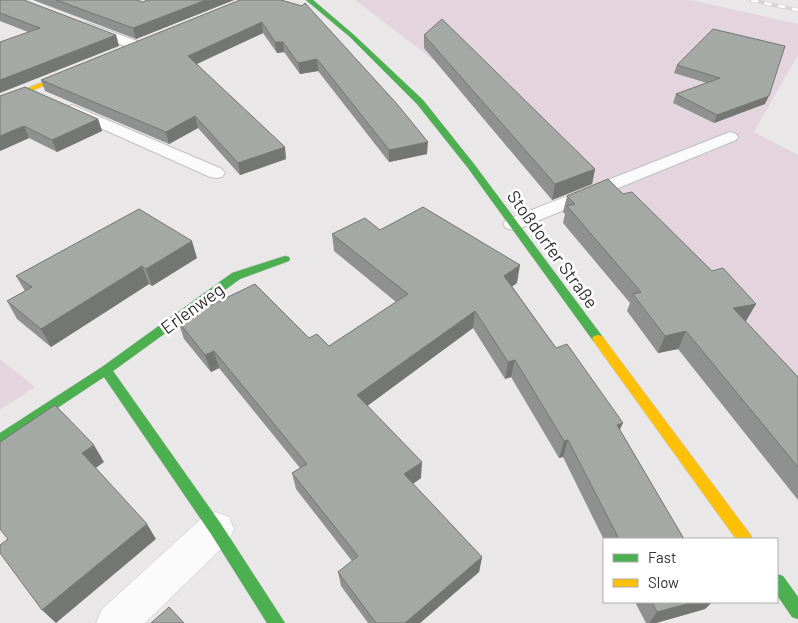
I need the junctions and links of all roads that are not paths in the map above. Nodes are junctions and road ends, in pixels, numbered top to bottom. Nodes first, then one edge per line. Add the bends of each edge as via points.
1 (309, 0) edge
2 (73, 21) edge
3 (142, 44) joint
4 (120, 53) edge
5 (92, 64) edge
6 (28, 90) junction
7 (0, 102) edge
8 (730, 137) dead end
9 (216, 173) dead end
10 (513, 224) junction
11 (285, 258) dead end
12 (106, 370) junction
13 (0, 440) edge
14 (216, 529) junction
15 (744, 538) edge
16 (778, 583) edge
17 (798, 611) edge
18 (116, 623) edge
19 (277, 623) edge

1 - 10 main road, Stoßdorfer Straße via 352,36 420,102
2 - 3 lane
3 - 4 main road
5 - 6 main road
6 - 7 main road
6 - 9 lane
8 - 10 lane
10 - 15 main road, Stoßdorfer Straße
11 - 12 main road, Erlenweg via 236,276
12 - 13 main road, Erlenweg
12 - 14 main road
14 - 18 street
14 - 19 main road
16 - 17 main road

